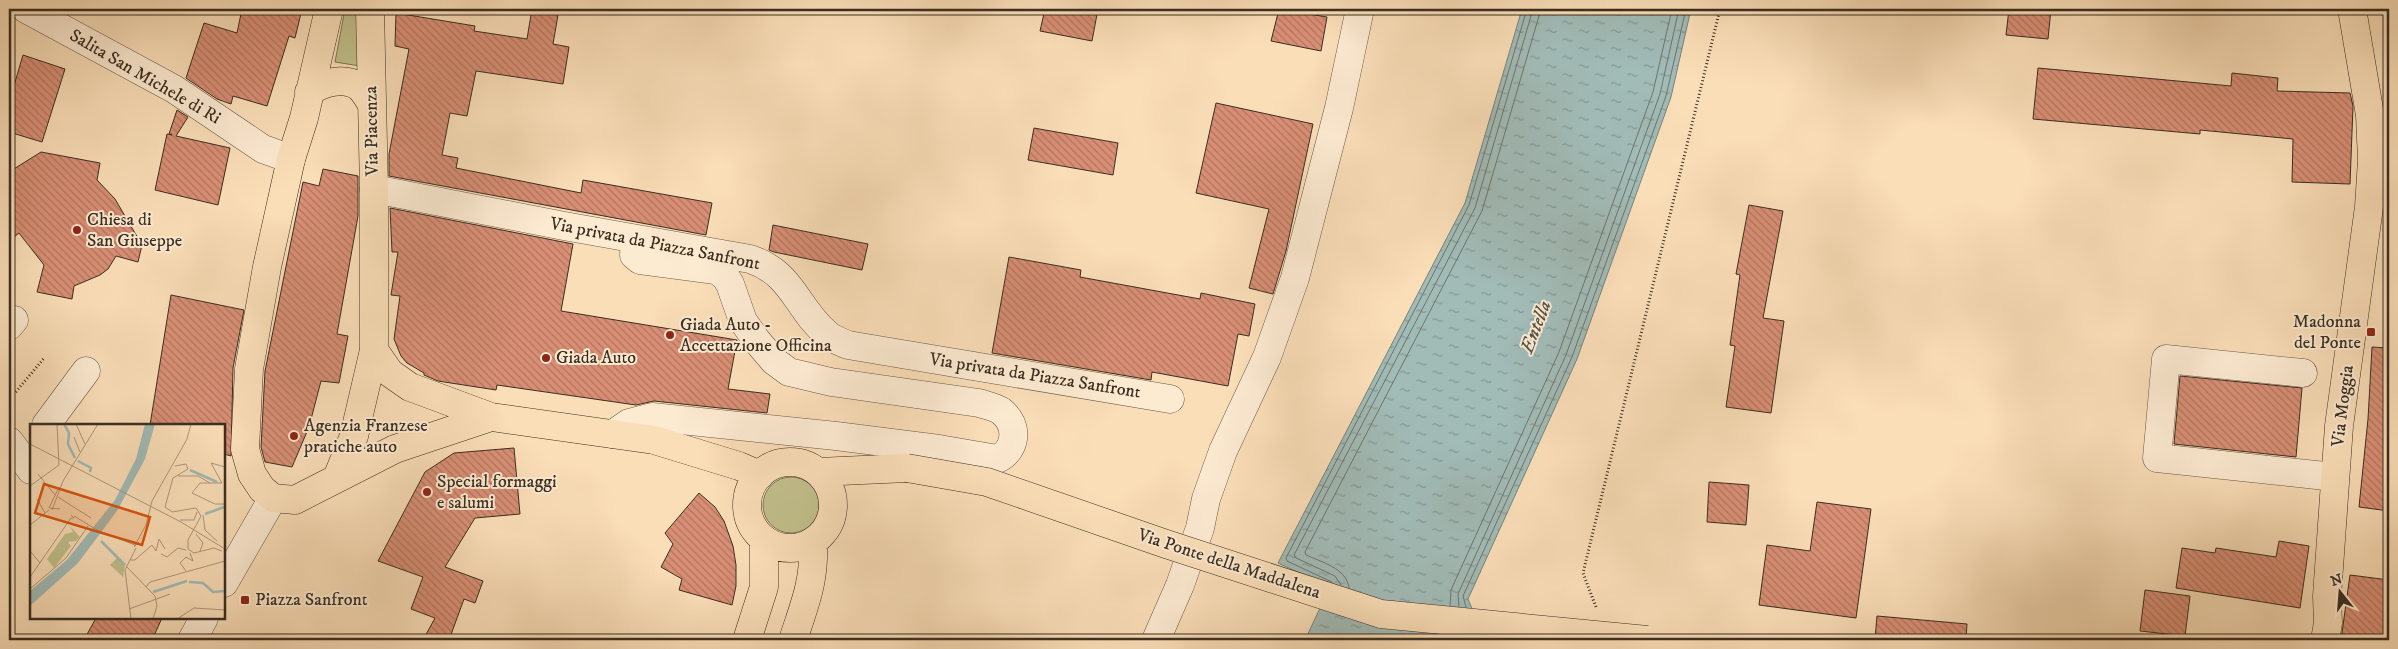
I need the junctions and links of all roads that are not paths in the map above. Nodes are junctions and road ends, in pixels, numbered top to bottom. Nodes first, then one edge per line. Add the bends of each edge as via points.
1 (26, 9) edge
2 (329, 9) edge
3 (370, 9) edge
4 (1360, 9) edge
5 (2352, 9) edge
6 (309, 92) junction
7 (371, 103) junction
8 (291, 159) junction
9 (374, 189) junction
10 (635, 239) junction
11 (374, 350) junction
12 (86, 371) dead end
13 (2303, 373) dead end
14 (1170, 398) dead end
15 (491, 417) junction
16 (47, 424) edge
17 (613, 434) junction
18 (818, 472) junction
19 (760, 475) junction
20 (2334, 477) junction
21 (336, 478) junction
22 (273, 498) junction
23 (764, 539) junction
24 (813, 541) junction
25 (225, 581) edge
26 (2327, 596) junction
27 (203, 619) edge
28 (192, 640) edge
29 (747, 640) edge
30 (793, 640) edge
31 (1156, 640) edge
32 (1647, 640) edge
33 (2304, 640) edge
34 (2325, 640) edge

1 - 8 street, Salita San Michele di Ri via 174,89 263,149
2 - 6 main road
3 - 7 main road, Via Piacenza
4 - 31 street via 1339,108 1295,278 1267,356 1223,451 1180,585
5 - 20 main road, Via Moggia via 2370,115 2372,160 2369,208
6 - 7 main road via 320,85 342,81 358,87
6 - 8 main road
7 - 9 main road, Via Piacenza
8 - 22 main road via 249,369 245,449 252,474
9 - 10 street, Via privata da Piazza Sanfront
9 - 11 main road, Via Piacenza
10 - 14 street, Via privata da Piazza Sanfront via 750,258 766,264 782,276 827,335 848,345
10 - 17 street via 634,255 640,260 716,270 725,276 748,328 774,361 789,372 830,382 979,403 1001,411 1013,426 1014,442 1006,455 997,459 864,439 652,417 629,423
11 - 15 main road via 390,373 410,387
11 - 21 main road, Via Piacenza via 354,436
12 - 16 street
13 - 20 street via 2166,360 2158,458
15 - 17 main road
15 - 21 main road via 394,449
17 - 19 main road via 654,440
18 - 19 main road via 794,462 782,463
18 - 24 main road via 832,494 833,508 827,527
18 - 32 main road, Via Ponte della Maddalena, bridge via 907,468 987,482 1381,614
19 - 23 main road via 752,487 748,508 754,529
20 - 26 main road, Via Moggia
21 - 22 main road via 295,500
22 - 25 street
23 - 24 main road via 775,546 788,548 801,547
23 - 29 main road via 764,587
24 - 30 main road via 811,585
26 - 33 main road, Via Moggia
26 - 34 main road, Via Moggia
27 - 28 street

